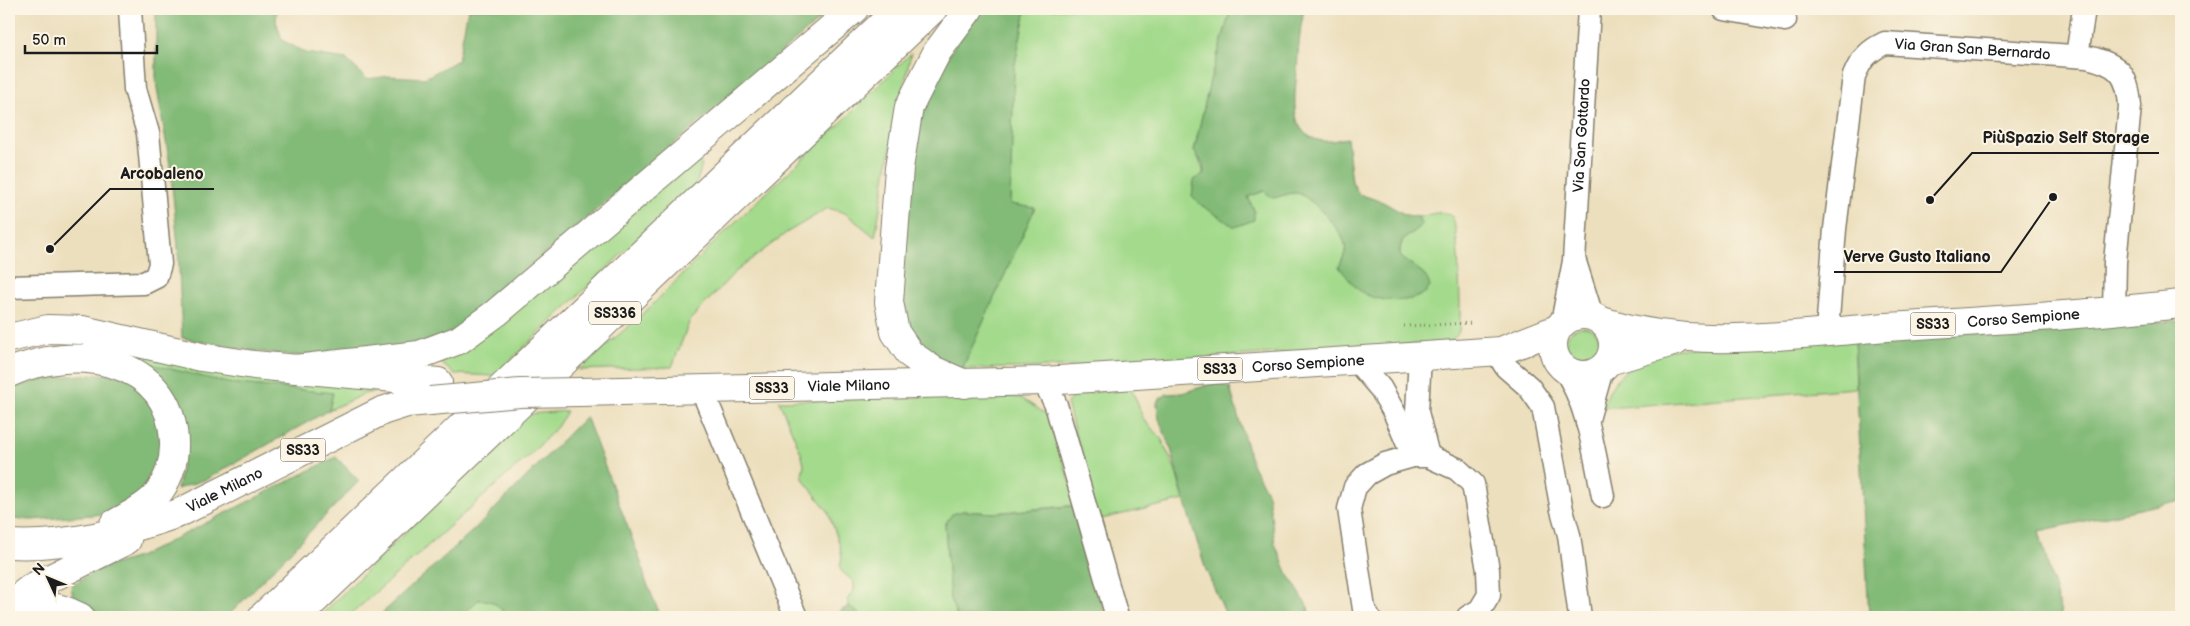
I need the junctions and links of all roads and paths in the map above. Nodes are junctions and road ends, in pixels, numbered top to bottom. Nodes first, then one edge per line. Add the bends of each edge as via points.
1 (130, 9) edge
2 (854, 9) edge
3 (898, 9) edge
4 (933, 9) edge
5 (969, 9) edge
6 (1589, 9) edge
7 (1724, 9) edge
8 (2084, 9) edge
9 (1785, 20) dead end
10 (2077, 56) junction
11 (1574, 262) junction
12 (9, 287) edge
13 (2181, 304) edge
14 (2114, 312) junction
15 (1597, 319) junction
16 (1473, 323) dead end
17 (1404, 326) dead end
18 (1560, 326) junction
19 (1827, 332) junction
20 (10, 337) edge
21 (1685, 338) junction
22 (144, 344) junction
23 (1499, 351) junction
24 (1420, 356) junction
25 (1357, 361) junction
26 (9, 365) edge
27 (1606, 365) junction
28 (295, 369) junction
29 (1565, 370) junction
30 (9, 373) edge
31 (1044, 381) junction
32 (965, 384) junction
33 (702, 390) junction
34 (434, 392) junction
35 (1587, 423) junction
36 (1420, 456) junction
37 (1603, 496) dead end
38 (179, 513) junction
39 (68, 541) junction
40 (9, 544) edge
41 (9, 605) edge
42 (9, 612) edge
43 (80, 617) edge
44 (262, 617) edge
45 (297, 617) edge
46 (796, 617) edge
47 (1118, 617) edge
48 (1369, 617) edge
49 (1468, 617) edge
50 (1580, 617) edge

1 - 12 street via 135,89 148,133 160,264 156,277 144,283
2 - 28 main road via 496,313 459,340 419,355
3 - 44 main road, SS336
4 - 45 main road, SS336
5 - 32 main road via 937,52 910,107 899,168 889,302 895,332 910,354 933,370
6 - 11 street, Via San Gottardo
7 - 9 street
8 - 10 street
10 - 14 street, Via Gran San Bernardo via 2099,60 2120,71 2129,91 2112,276
10 - 19 street, Via Gran San Bernardo via 1902,43 1885,43 1870,50 1854,76 1835,229
11 - 15 street, Via San Gottardo
11 - 18 street, Via San Gottardo
13 - 14 main road, Corso Sempione / SS33
14 - 19 main road, Corso Sempione / SS33
15 - 18 main road, SS33 via 1576,316
15 - 21 main road, Corso Sempione / SS33 via 1632,330
15 - 27 main road via 1609,328 1614,345
16 - 17 path
18 - 23 main road, Corso Sempione / SS33
18 - 29 main road via 1554,337 1554,355
19 - 21 main road, Corso Sempione / SS33
20 - 22 main road, Viale Milano / SS33 via 31,331 66,328 98,332
21 - 27 main road, Corso Sempione / SS33
22 - 26 main road via 109,340 75,342 41,350
22 - 28 main road, Viale Milano / SS33 via 201,357
23 - 24 main road, Corso Sempione / SS33
23 - 29 main road, Corso Sempione / SS33 via 1523,354
23 - 50 street via 1506,367 1544,407 1569,535
24 - 25 main road, Corso Sempione / SS33
24 - 36 street via 1417,412
25 - 31 main road, Corso Sempione / SS33
25 - 36 street via 1381,388
27 - 29 main road, SS33 via 1584,376
27 - 35 street
28 - 34 main road, Viale Milano / SS33
29 - 35 street via 1576,389
30 - 39 main road via 62,360 111,362 145,380 169,411 174,433 173,461 155,497 113,524
31 - 32 main road, Corso Sempione / SS33
31 - 47 street via 1056,405
32 - 33 main road, Viale Milano / SS33
33 - 34 main road, Viale Milano / SS33, bridge
33 - 46 street
34 - 38 main road, Viale Milano / SS33 via 375,413
35 - 37 street
36 - 48 street via 1385,464 1367,474 1354,487 1349,509 1362,600
36 - 49 street via 1457,469 1473,484 1488,570 1489,595 1480,610
38 - 39 main road, Viale Milano / SS33 via 122,532
38 - 41 main road via 31,588
39 - 40 main road, Viale Milano / SS33
42 - 43 main road via 36,605 65,610

